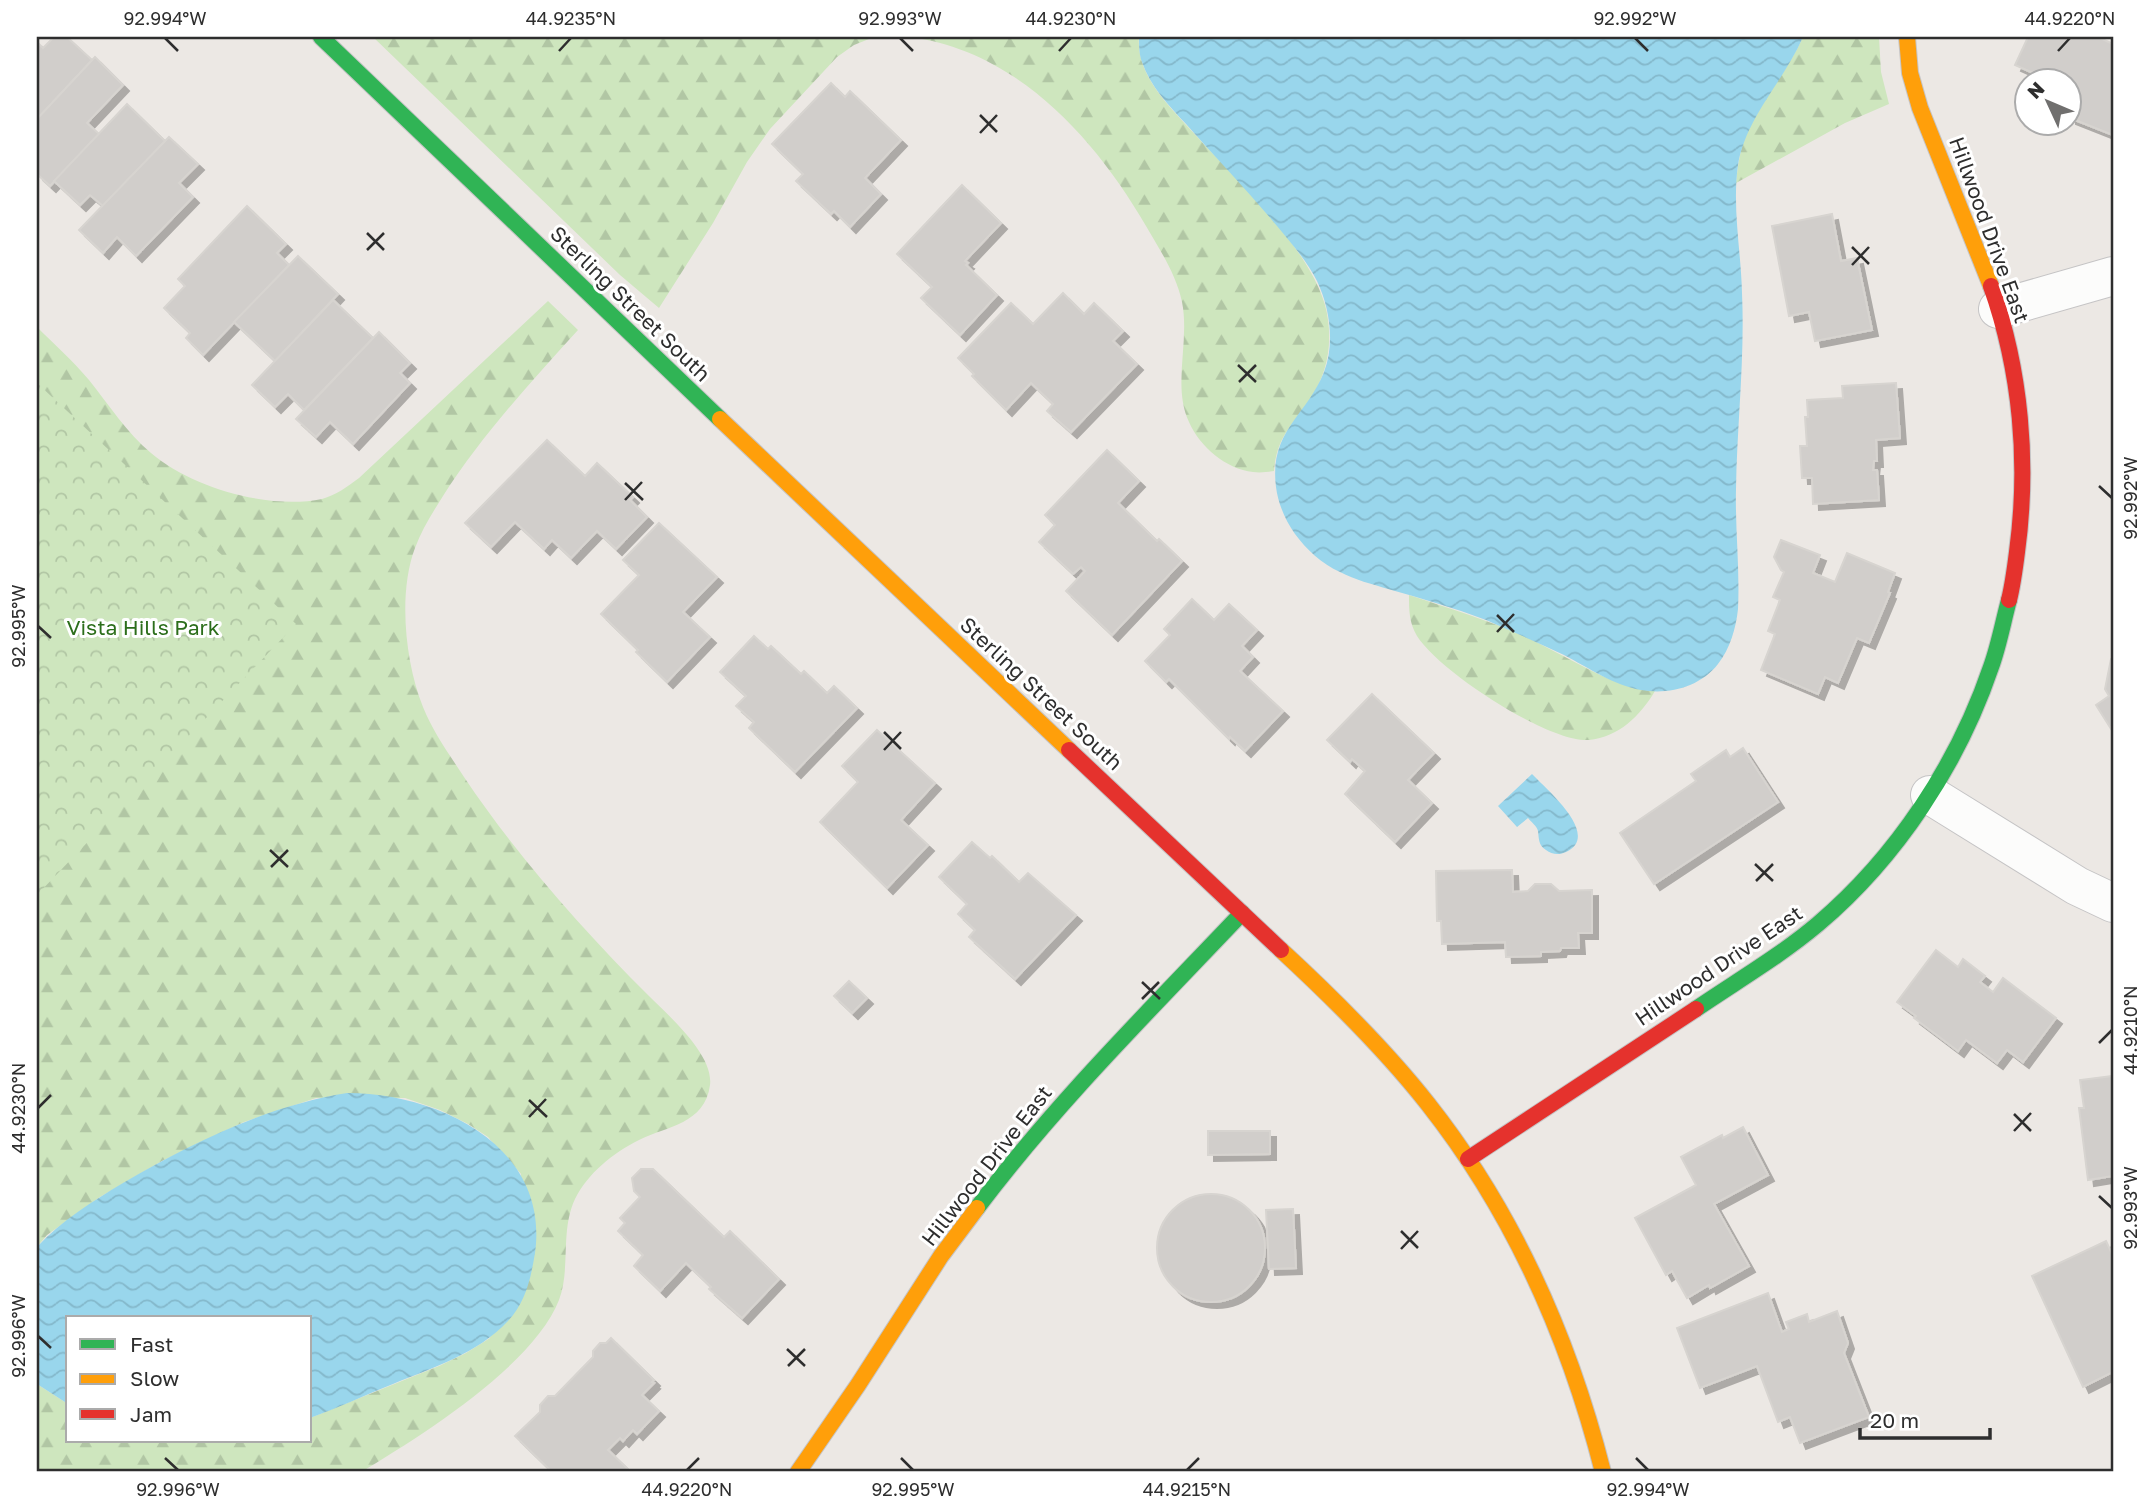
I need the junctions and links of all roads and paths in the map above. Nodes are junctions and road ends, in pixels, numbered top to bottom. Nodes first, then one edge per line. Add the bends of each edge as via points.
1 (321, 37) edge
2 (1907, 37) edge
3 (2113, 276) edge
4 (1998, 309) junction
5 (1930, 795) junction
6 (2113, 904) edge
7 (1242, 913) junction
8 (1468, 1159) junction
9 (798, 1472) edge
10 (1603, 1472) edge

1 - 7 street, Sterling Street South
2 - 4 street, Hillwood Drive East via 1921,110
3 - 4 street
4 - 5 street, Hillwood Drive East via 2012,361 2021,426 2021,539 1994,660 1960,745
5 - 6 street
5 - 8 street, Hillwood Drive East via 1873,871 1799,939
7 - 8 street, Sterling Street South via 1387,1055
7 - 9 street, Hillwood Drive East via 1065,1100 1004,1172 941,1256
8 - 10 street, Sterling Street South via 1506,1220 1546,1302 1577,1379

